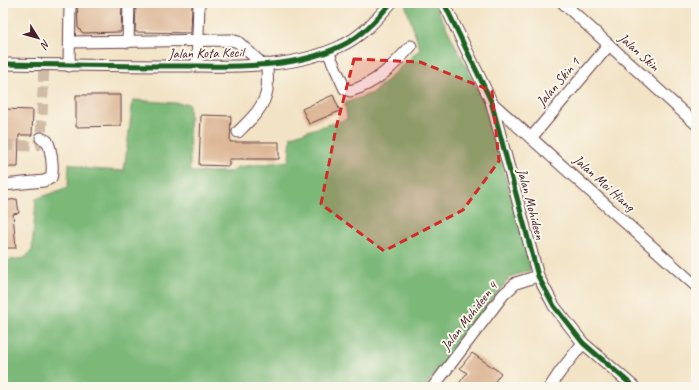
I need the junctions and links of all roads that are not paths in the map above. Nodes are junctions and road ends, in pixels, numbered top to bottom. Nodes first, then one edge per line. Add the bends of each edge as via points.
1 (70, 3) edge
2 (129, 3) edge
3 (198, 3) edge
4 (391, 3) edge
5 (444, 3) edge
6 (563, 3) edge
7 (198, 41) junction
8 (70, 42) junction
9 (128, 42) junction
10 (609, 45) junction
11 (412, 46) dead end
12 (328, 52) junction
13 (3, 64) edge
14 (264, 64) junction
15 (70, 66) junction
16 (197, 66) junction
17 (491, 101) junction
18 (695, 121) edge
19 (238, 132) dead end
20 (41, 138) dead end
21 (531, 138) junction
22 (3, 185) edge
23 (538, 276) junction
24 (696, 286) edge
25 (583, 343) junction
26 (433, 387) edge
27 (550, 387) edge
28 (634, 387) edge

1 - 8 street
2 - 9 street
3 - 7 street, Jalan Kota Kecil
4 - 12 street, Jalan Kota Kecil via 367,29
5 - 17 street, Jalan Mohideen
6 - 10 street, Jalan Skin
7 - 9 street
7 - 14 street via 238,42
7 - 16 street, Jalan Kota Kecil
8 - 9 street
8 - 15 street
10 - 18 street, Jalan Skin
10 - 21 street, Jalan Skin 1
11 - 12 street via 377,79 350,91 344,87
12 - 14 street, Jalan Kota Kecil via 289,62
13 - 15 street, Jalan Kota Kecil
14 - 16 street, Jalan Kota Kecil
14 - 19 street via 267,90 263,103
15 - 16 street, Jalan Kota Kecil
17 - 21 street, Jalan Moi Hiang
17 - 23 street, Jalan Mohideen
20 - 22 street via 50,146 51,178
21 - 24 street, Jalan Moi Hiang
23 - 25 street, Jalan Mohideen via 554,306
23 - 26 street, Jalan Mohideen 4 via 516,283 503,295
25 - 27 street
25 - 28 street, Jalan Mohideen

